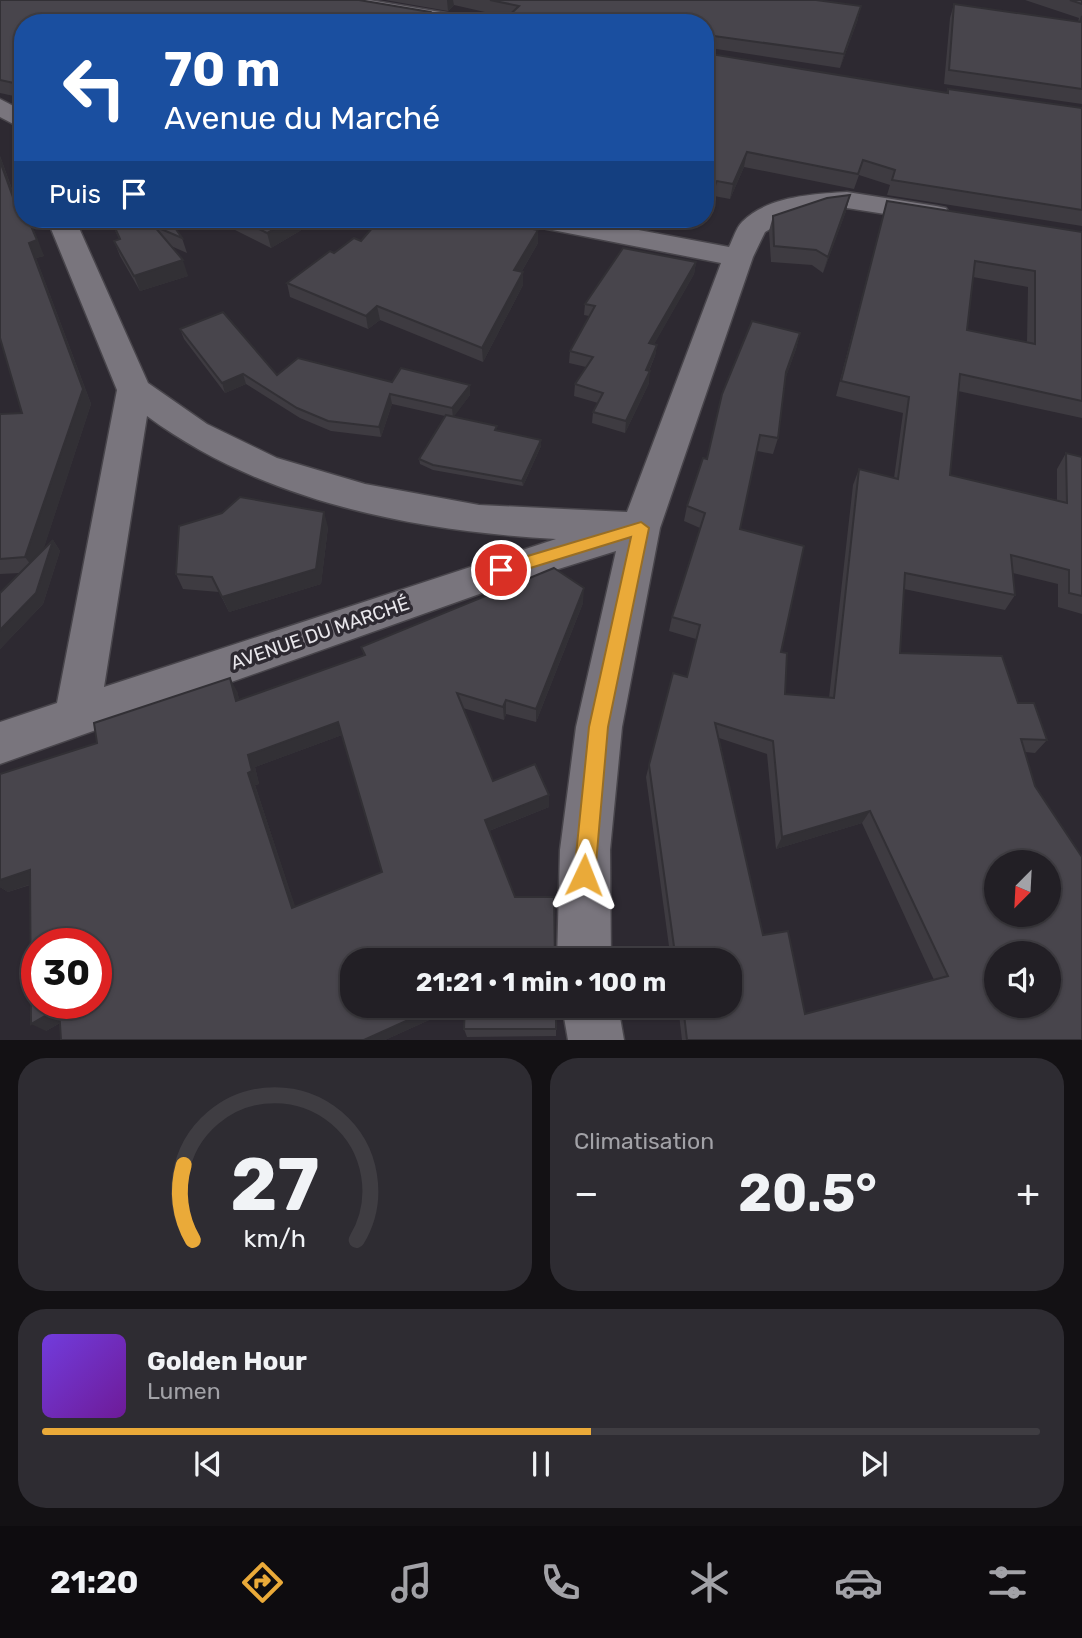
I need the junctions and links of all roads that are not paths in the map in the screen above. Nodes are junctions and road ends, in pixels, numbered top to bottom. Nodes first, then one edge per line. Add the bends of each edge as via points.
1 (333, 0) edge
2 (421, 7) edge
3 (442, 14) edge
4 (0, 106) edge
5 (14, 117) edge
6 (964, 219) edge
7 (65, 228) edge
8 (585, 228) edge
9 (738, 257) junction
10 (134, 390) junction
11 (641, 528) junction
12 (77, 717) junction
13 (0, 743) edge
14 (584, 948) edge
15 (592, 1018) edge
16 (596, 1040) edge

1 - 2 street
2 - 3 street
4 - 5 street
6 - 9 street via 847,200 812,202 784,209 752,226
7 - 10 street
8 - 9 street
9 - 11 street
10 - 11 street via 194,433 265,468 365,498 478,520
10 - 12 street
11 - 12 street, AVENUE DU MARCHÉ via 478,578
11 - 14 street via 599,727 585,850
12 - 13 street, AVENUE DU MARCHÉ
15 - 16 street

